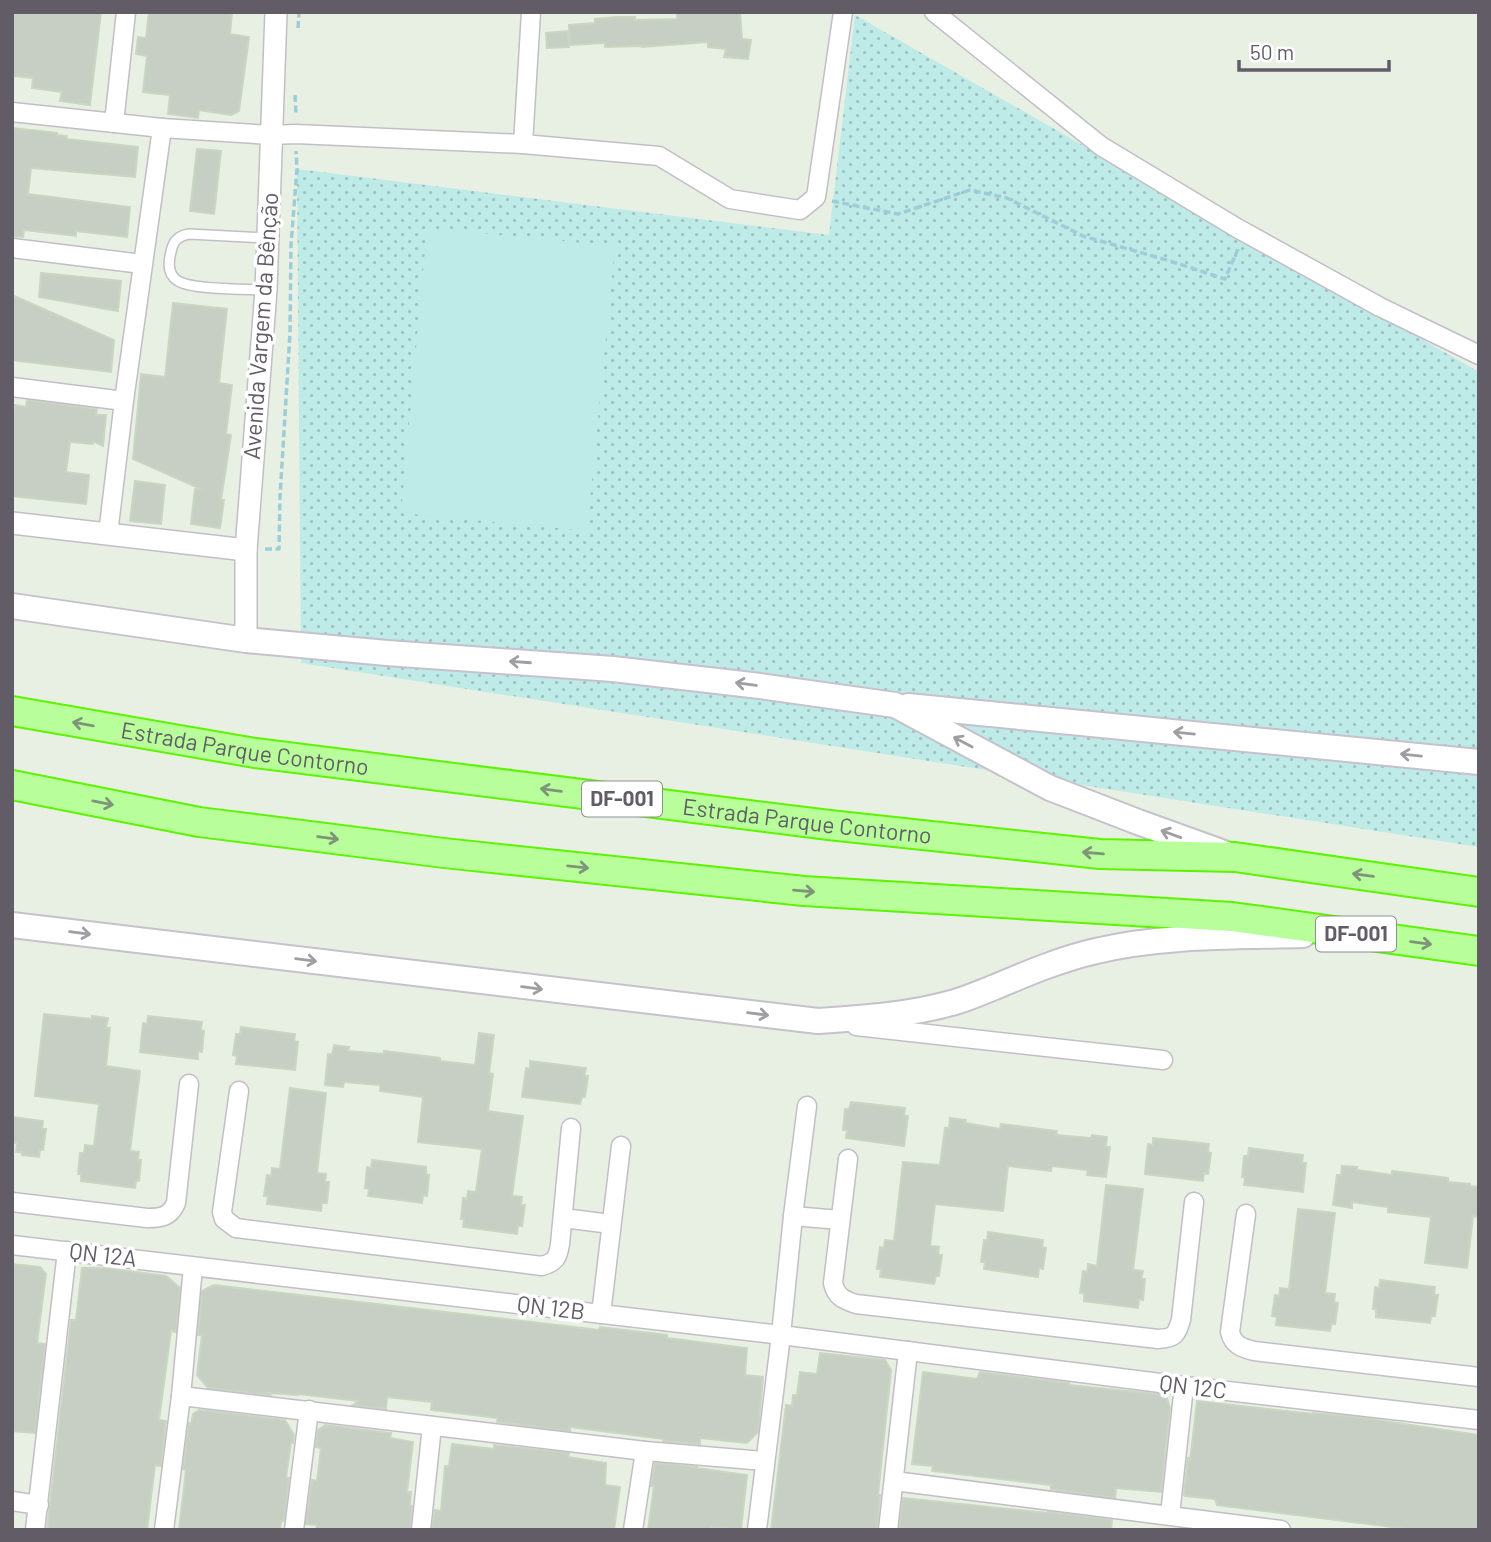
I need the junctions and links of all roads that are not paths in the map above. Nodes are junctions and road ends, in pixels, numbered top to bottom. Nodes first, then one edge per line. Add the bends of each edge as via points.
1 (126, 12) edge
2 (276, 12) edge
3 (531, 12) edge
4 (843, 12) edge
5 (934, 12) edge
6 (12, 112) edge
7 (114, 123) junction
8 (162, 128) junction
9 (271, 135) junction
10 (523, 144) junction
11 (268, 239) junction
12 (12, 248) edge
13 (142, 264) junction
14 (265, 290) junction
15 (1479, 355) edge
16 (12, 387) edge
17 (124, 401) junction
18 (12, 523) edge
19 (108, 534) junction
20 (246, 550) junction
21 (12, 606) edge
22 (246, 640) junction
23 (895, 705) junction
24 (12, 711) edge
25 (1479, 762) edge
26 (12, 785) edge
27 (1235, 857) junction
28 (1479, 892) edge
29 (12, 925) edge
30 (1351, 934) junction
31 (1479, 951) edge
32 (818, 1021) junction
33 (1163, 1060) dead end
34 (189, 1084) dead end
35 (239, 1091) dead end
36 (807, 1106) dead end
37 (571, 1128) dead end
38 (621, 1146) dead end
39 (848, 1159) dead end
40 (12, 1202) edge
41 (1194, 1202) dead end
42 (1245, 1214) dead end
43 (793, 1216) junction
44 (563, 1218) junction
45 (840, 1220) junction
46 (611, 1223) junction
47 (12, 1245) edge
48 (67, 1251) junction
49 (193, 1267) junction
50 (601, 1314) junction
51 (780, 1335) junction
52 (908, 1351) junction
53 (1479, 1377) edge
54 (1184, 1386) junction
55 (181, 1396) junction
56 (309, 1410) junction
57 (1479, 1420) edge
58 (432, 1426) junction
59 (645, 1451) junction
60 (765, 1461) junction
61 (894, 1481) junction
62 (12, 1501) edge
63 (38, 1504) junction
64 (1170, 1515) junction
65 (1259, 1528) edge
66 (36, 1530) edge
67 (164, 1530) edge
68 (294, 1530) edge
69 (421, 1530) edge
70 (634, 1530) edge
71 (757, 1530) edge
72 (888, 1530) edge
73 (1281, 1530) edge

1 - 7 street
2 - 9 street, Avenida Vargem da Bênção
3 - 10 street
4 - 10 street via 816,197 800,210 730,199 659,156
5 - 15 street via 1101,146 1245,233
6 - 7 street
7 - 8 street
8 - 9 street
8 - 13 street
9 - 10 street
9 - 11 street, Avenida Vargem da Bênção
11 - 14 street, Avenida Vargem da Bênção
11 - 14 lane via 182,235 175,240 169,266 171,275 187,285
12 - 13 street
13 - 17 street
14 - 20 street, Avenida Vargem da Bênção
16 - 17 street
17 - 19 street
18 - 19 street
19 - 20 street
20 - 22 street, Avenida Vargem da Bênção
21 - 22 main road
23 -> 22 main road via 613,669
25 -> 23 main road
27 -> 23 main road via 1050,788
27 -> 24 highway, Estrada Parque Contorno / DF-001 via 1100,854 816,824 255,753
26 -> 30 highway, DF-001 via 199,822 458,855 804,891 1233,917
28 -> 27 highway, Estrada Parque Contorno / DF-001
29 -> 32 main road
30 -> 31 highway, DF-001
30 - 32 main road via 1129,944 1059,961 957,1002 891,1015
32 - 33 street
34 - 40 street via 177,1196 167,1216 147,1218
35 - 44 street via 222,1212 236,1228 542,1266 558,1255
36 - 43 street
37 - 44 street
38 - 46 street
39 - 45 street
41 - 45 street via 1181,1320 1170,1338 1158,1339 845,1301 834,1291 833,1283
42 - 53 street via 1230,1332 1242,1348
43 - 45 street
43 - 51 street
44 - 46 street
46 - 50 street
47 - 48 street, QN 12A
48 - 49 street, QN 12A
48 - 63 street
49 - 50 street, QN 12B
49 - 55 street
50 - 51 street, QN 12B
51 - 52 street, QN 12B
51 - 60 street
52 - 54 street, QN 12C
52 - 61 street
54 - 57 street, QN 12C
54 - 64 street
55 - 56 street
55 - 67 street
56 - 58 street
56 - 68 street
58 - 59 street
58 - 69 street
59 - 60 street
59 - 70 street
60 - 71 street
61 - 64 street
61 - 72 street
62 - 63 street
63 - 66 street
64 - 65 street
65 - 73 street

